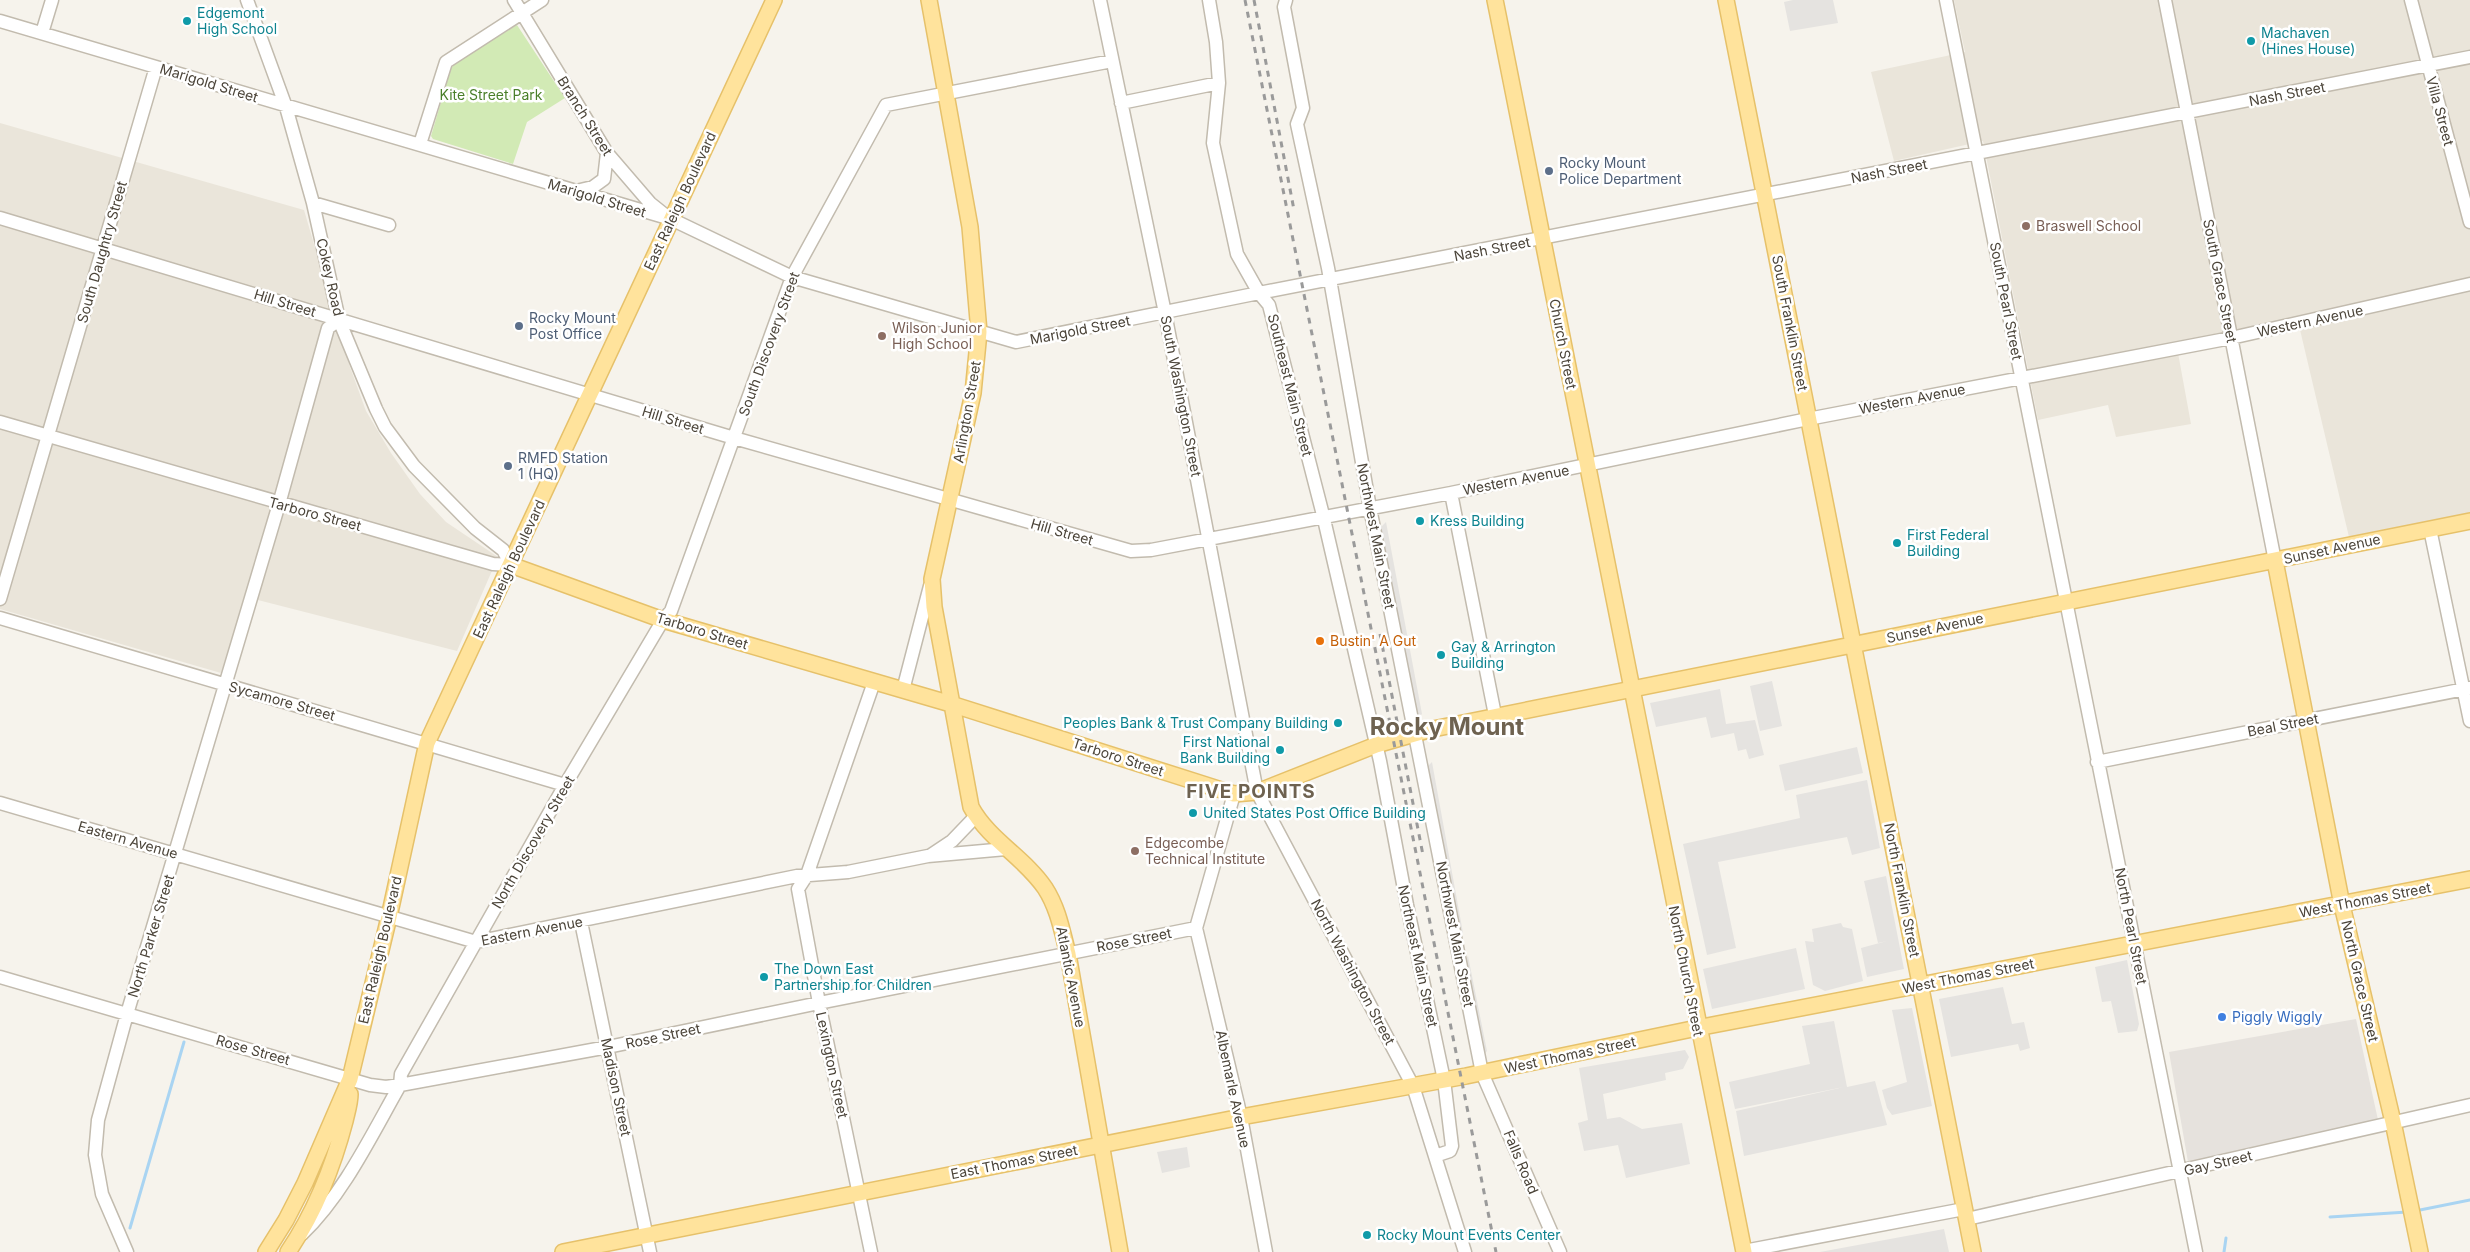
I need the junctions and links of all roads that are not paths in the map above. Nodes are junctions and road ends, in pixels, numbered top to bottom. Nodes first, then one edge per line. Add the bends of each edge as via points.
1 (52, 0) edge
2 (247, 0) edge
3 (514, 0) edge
4 (542, 0) edge
5 (774, 0) edge
6 (929, 0) edge
7 (1100, 0) edge
8 (1208, 0) edge
9 (1286, 0) edge
10 (1495, 0) edge
11 (1726, 0) edge
12 (1946, 0) edge
13 (2165, 0) edge
14 (2411, 0) edge
15 (522, 13) junction
16 (0, 21) edge
17 (42, 33) junction
18 (2470, 58) edge
19 (1112, 61) junction
20 (2428, 66) junction
21 (156, 67) junction
22 (1219, 83) junction
23 (945, 93) junction
24 (1121, 103) junction
25 (286, 107) junction
26 (2188, 113) junction
27 (420, 144) junction
28 (607, 153) junction
29 (1976, 154) junction
30 (576, 191) junction
31 (1765, 196) junction
32 (313, 203) junction
33 (0, 218) edge
34 (671, 219) junction
35 (2470, 222) edge
36 (388, 224) dead end
37 (1543, 239) junction
38 (103, 248) junction
39 (792, 276) junction
40 (1330, 280) junction
41 (1309, 284) joint
42 (2470, 284) edge
43 (1259, 293) junction
44 (1165, 313) junction
45 (339, 320) junction
46 (979, 332) junction
47 (2231, 338) junction
48 (2022, 378) junction
49 (590, 395) junction
50 (1808, 419) junction
51 (0, 422) edge
52 (47, 436) junction
53 (734, 438) junction
54 (1587, 466) junction
55 (1451, 493) junction
56 (950, 499) junction
57 (279, 504) junction
58 (1370, 508) junction
59 (1354, 510) joint
60 (1323, 516) junction
61 (2470, 521) edge
62 (2430, 529) junction
63 (1208, 538) junction
64 (2276, 561) junction
65 (511, 565) junction
66 (932, 579) junction
67 (0, 599) edge
68 (2065, 601) junction
69 (0, 618) edge
70 (663, 620) junction
71 (1853, 646) junction
72 (874, 682) junction
73 (225, 685) junction
74 (1632, 689) junction
75 (2467, 689) edge
76 (903, 690) junction
77 (951, 704) junction
78 (1495, 715) junction
79 (2307, 720) junction
80 (2470, 721) edge
81 (1407, 736) junction
82 (427, 743) junction
83 (1376, 745) junction
84 (2097, 762) junction
85 (565, 785) junction
86 (1257, 792) junction
87 (1234, 794) junction
88 (0, 803) edge
89 (976, 816) junction
90 (1006, 849) junction
91 (176, 854) junction
92 (928, 856) junction
93 (807, 875) junction
94 (2470, 879) edge
95 (2342, 904) junction
96 (389, 917) junction
97 (581, 922) junction
98 (1196, 928) junction
99 (476, 942) junction
100 (2134, 943) junction
101 (1068, 954) junction
102 (0, 977) edge
103 (1921, 985) junction
104 (819, 1003) junction
105 (126, 1014) junction
106 (1697, 1028) junction
107 (608, 1047) junction
108 (1482, 1073) junction
109 (1466, 1076) joint
110 (350, 1079) junction
111 (1444, 1080) junction
112 (400, 1085) junction
113 (1413, 1086) junction
114 (2470, 1104) edge
115 (1241, 1117) junction
116 (2393, 1122) junction
117 (1102, 1145) junction
118 (1435, 1156) junction
119 (2179, 1172) junction
120 (859, 1193) junction
121 (1966, 1214) junction
122 (646, 1235) junction
123 (292, 1246) edge
124 (270, 1249) edge
125 (128, 1252) edge
126 (563, 1252) edge
127 (650, 1252) edge
128 (871, 1252) edge
129 (1120, 1252) edge
130 (1266, 1252) edge
131 (1465, 1252) edge
132 (1560, 1252) edge
133 (1744, 1252) edge
134 (1973, 1252) edge
135 (2196, 1252) edge
136 (2420, 1252) edge

1 - 17 street
2 - 25 street, Cokey Road
3 - 15 street, Branch Street
4 - 15 street
5 - 34 main road, East Raleigh Boulevard
6 - 23 main road, Arlington Street
7 - 19 street, South Washington Street
8 - 22 street, Southeast Main Street
9 - 40 street, Northwest Main Street via 1284,7 1303,108 1297,124
10 - 37 main road, Church Street
11 - 31 main road, South Franklin Street
12 - 29 street, South Pearl Street
13 - 26 street, South Grace Street
14 - 20 street, Villa Street
15 - 27 street via 446,62
15 - 28 street, Branch Street
16 - 17 street, Marigold Street
17 - 21 street, Marigold Street
18 - 20 street, Nash Street
19 - 23 street, South Discovery Street
19 - 24 street, South Washington Street
20 - 26 street, Nash Street
20 - 35 street, Villa Street
21 - 25 street, Marigold Street
21 - 38 street, South Daughtry Street
22 - 24 street
22 - 43 street, Southeast Main Street via 1213,143 1237,254
23 - 39 street, South Discovery Street via 886,105
23 - 46 main road, Arlington Street via 970,227
24 - 44 street, South Washington Street
25 - 27 street, Marigold Street
25 - 32 street, Cokey Road
26 - 29 street, Nash Street
26 - 47 street, South Grace Street
27 - 30 street, Marigold Street
28 - 30 street via 604,179 593,187
28 - 34 street, Branch Street via 650,203
29 - 31 street, Nash Street
29 - 48 street, South Pearl Street
30 - 34 street, Marigold Street
31 - 37 street, Nash Street
31 - 50 main road, South Franklin Street
32 - 36 street
32 - 45 street, Cokey Road
33 - 38 street, Hill Street
34 - 39 street, Marigold Street
34 - 49 main road, East Raleigh Boulevard
37 - 40 street, Nash Street
37 - 54 main road, Church Street
38 - 45 street, Hill Street
38 - 52 street, South Daughtry Street
39 - 46 street, Marigold Street
39 - 53 street, South Discovery Street
40 - 41 street, Nash Street
40 - 58 street, Northwest Main Street
41 - 43 street, Marigold Street
42 - 47 street, Western Avenue
43 - 44 street, Marigold Street
43 - 60 street, Southeast Main Street via 1270,305
44 - 46 street, Marigold Street via 1016,342
44 - 63 street, South Washington Street
45 - 49 street, Hill Street
45 - 57 street, North Parker Street via 328,328
45 - 65 street, Cokey Road via 385,427 414,466 475,528 503,550
46 - 56 main road, Arlington Street via 973,394
47 - 48 street, Western Avenue
47 - 64 street, South Grace Street
48 - 50 street, Western Avenue
48 - 68 street, South Pearl Street
49 - 53 street, Hill Street
49 - 65 main road, East Raleigh Boulevard
50 - 54 street, Western Avenue
50 - 71 main road, South Franklin Street
51 - 52 street, Tarboro Street
52 - 57 street, Tarboro Street
52 - 67 street, South Daughtry Street
53 - 56 street, Hill Street
53 - 70 street, South Discovery Street via 671,611
54 - 55 street, Western Avenue
54 - 74 main road, Church Street
55 - 58 street, Western Avenue
55 - 78 street
56 - 63 street, Hill Street via 1131,551
56 - 66 main road, Arlington Street
57 - 65 street, Tarboro Street via 493,564
57 - 73 street, North Parker Street
58 - 59 street, Western Avenue
58 - 81 street, Northwest Main Street
59 - 60 street, Hill Street
60 - 63 street, Hill Street
60 - 83 street, Southeast Main Street
61 - 62 main road, Sunset Avenue
62 - 64 main road, Sunset Avenue
62 - 75 street
63 - 86 street, South Washington Street
64 - 68 main road, Sunset Avenue
64 - 79 main road, North Grace Street
65 - 70 main road, Tarboro Street
65 - 82 main road, East Raleigh Boulevard
66 - 76 street
66 - 77 main road, Arlington Street
68 - 71 main road, Sunset Avenue
68 - 84 street, North Pearl Street
69 - 73 street, Sycamore Street
70 - 72 main road, Tarboro Street
70 - 85 street, North Discovery Street
71 - 74 main road, Sunset Avenue
71 - 103 main road, North Franklin Street
72 - 76 main road, Tarboro Street
72 - 93 street, Lexington Street
73 - 82 street, Sycamore Street
73 - 91 street, North Parker Street
74 - 78 main road, Sunset Avenue
74 - 106 main road, North Church Street
75 - 79 street, Beal Street
75 - 80 street
76 - 77 main road, Tarboro Street
77 - 87 main road, Tarboro Street
77 - 89 main road, Atlantic Avenue
78 - 81 main road, Sunset Avenue
79 - 84 street, Beal Street
79 - 95 main road, North Grace Street
81 - 83 main road, Tarboro Street
81 - 108 street, Northwest Main Street
82 - 85 street, Sycamore Street
82 - 96 main road, East Raleigh Boulevard
83 - 86 main road, Tarboro Street
83 - 111 street, Northeast Main Street
84 - 100 street, North Pearl Street
85 - 99 street, North Discovery Street
86 - 87 main road, Tarboro Street
86 - 113 street, North Washington Street
87 - 98 street
88 - 91 street, Eastern Avenue
89 - 90 main road, Atlantic Avenue
89 - 92 street via 952,841
90 - 92 street
90 - 101 main road, Atlantic Avenue via 1044,888 1057,911
91 - 96 street, Eastern Avenue
91 - 105 street, North Parker Street
92 - 93 street, Eastern Avenue via 848,872
93 - 97 street, Eastern Avenue
93 - 104 street, Lexington Street via 798,889
94 - 95 main road, West Thomas Street
95 - 100 main road, West Thomas Street
95 - 116 main road, North Grace Street
96 - 99 street, Eastern Avenue
96 - 110 main road, East Raleigh Boulevard
97 - 99 street, Eastern Avenue
97 - 107 street, Madison Street
98 - 101 street, Rose Street
98 - 115 street, Albemarle Avenue
99 - 112 street, North Discovery Street via 401,1074
100 - 103 main road, West Thomas Street
100 - 119 street, North Pearl Street
101 - 104 street, Rose Street
101 - 117 main road, Atlantic Avenue
102 - 105 street, Rose Street
103 - 106 main road, West Thomas Street
103 - 121 main road, North Franklin Street
104 - 107 street, Rose Street
104 - 120 street, Lexington Street
105 - 110 street, Rose Street
105 - 125 street, North Parker Street via 95,1143 102,1194
106 - 108 main road, West Thomas Street
106 - 133 main road, North Church Street
107 - 112 street, Rose Street
107 - 122 street, Madison Street
108 - 109 main road, West Thomas Street
108 - 132 street, Falls Road
109 - 111 main road, East Thomas Street
110 - 112 street, Rose Street via 386,1087
110 - 123 main road, East Raleigh Boulevard via 350,1098 335,1155 315,1205
110 - 124 main road, East Raleigh Boulevard via 308,1176
111 - 113 main road, East Thomas Street
111 - 118 street, Northeast Main Street via 1452,1146 1450,1151
112 - 123 street, North Discovery Street via 317,1221
113 - 115 main road, East Thomas Street
113 - 118 street, North Washington Street
114 - 116 street, Gay Street
115 - 117 main road, East Thomas Street
115 - 130 street, Albemarle Avenue
116 - 119 street, Gay Street
116 - 136 main road, North Grace Street
117 - 120 main road, East Thomas Street
117 - 129 main road, Atlantic Avenue
118 - 131 street, North Washington Street
119 - 121 street, Gay Street
119 - 135 street, North Pearl Street
120 - 122 main road, East Thomas Street
120 - 128 street, Lexington Street
121 - 133 street, Gay Street
121 - 134 main road, North Franklin Street
122 - 126 main road, East Thomas Street
122 - 127 street, Madison Street

